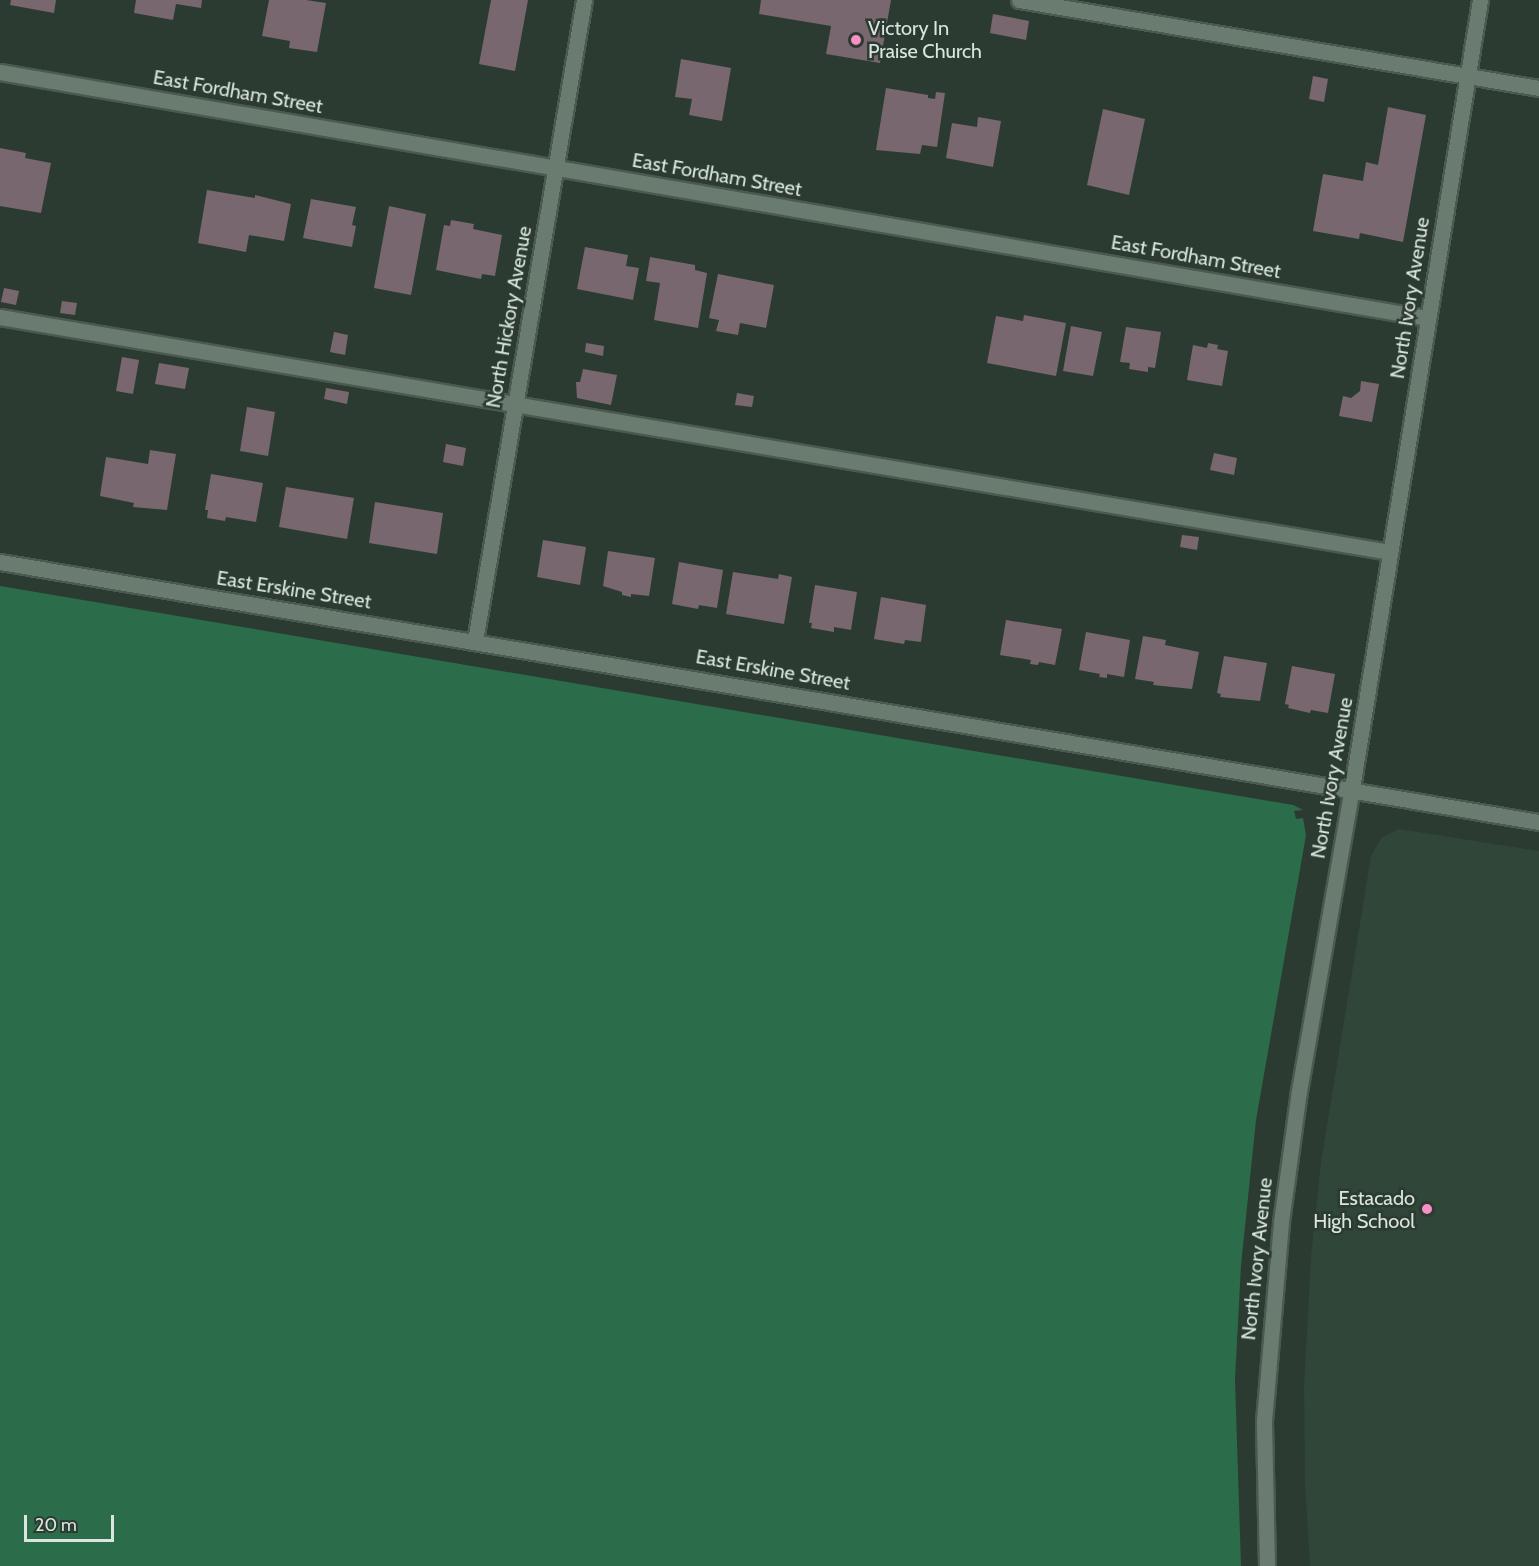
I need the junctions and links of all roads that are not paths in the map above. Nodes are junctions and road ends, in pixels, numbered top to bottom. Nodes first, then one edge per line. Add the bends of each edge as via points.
1 (584, 0) edge
2 (1019, 0) edge
3 (1480, 0) edge
4 (0, 72) edge
5 (1468, 76) junction
6 (1539, 88) edge
7 (555, 168) junction
8 (0, 317) edge
9 (1427, 318) junction
10 (515, 404) junction
11 (1390, 552) junction
12 (0, 562) edge
13 (475, 641) junction
14 (1352, 788) junction
15 (1539, 822) edge
16 (1267, 1566) edge

1 - 7 street, North Hickory Avenue
2 - 5 street
3 - 5 street, North Ivory Avenue
4 - 7 street, East Fordham Street
5 - 6 street
5 - 9 street, North Ivory Avenue
7 - 9 street, East Fordham Street
7 - 10 street, North Hickory Avenue
8 - 10 street
9 - 11 street, North Ivory Avenue
10 - 11 street
10 - 13 street, North Hickory Avenue
11 - 14 street, North Ivory Avenue
12 - 13 street, East Erskine Street
13 - 14 street, East Erskine Street
14 - 15 street, East Erskine Street
14 - 16 street, North Ivory Avenue via 1299,1091 1281,1222 1264,1421

